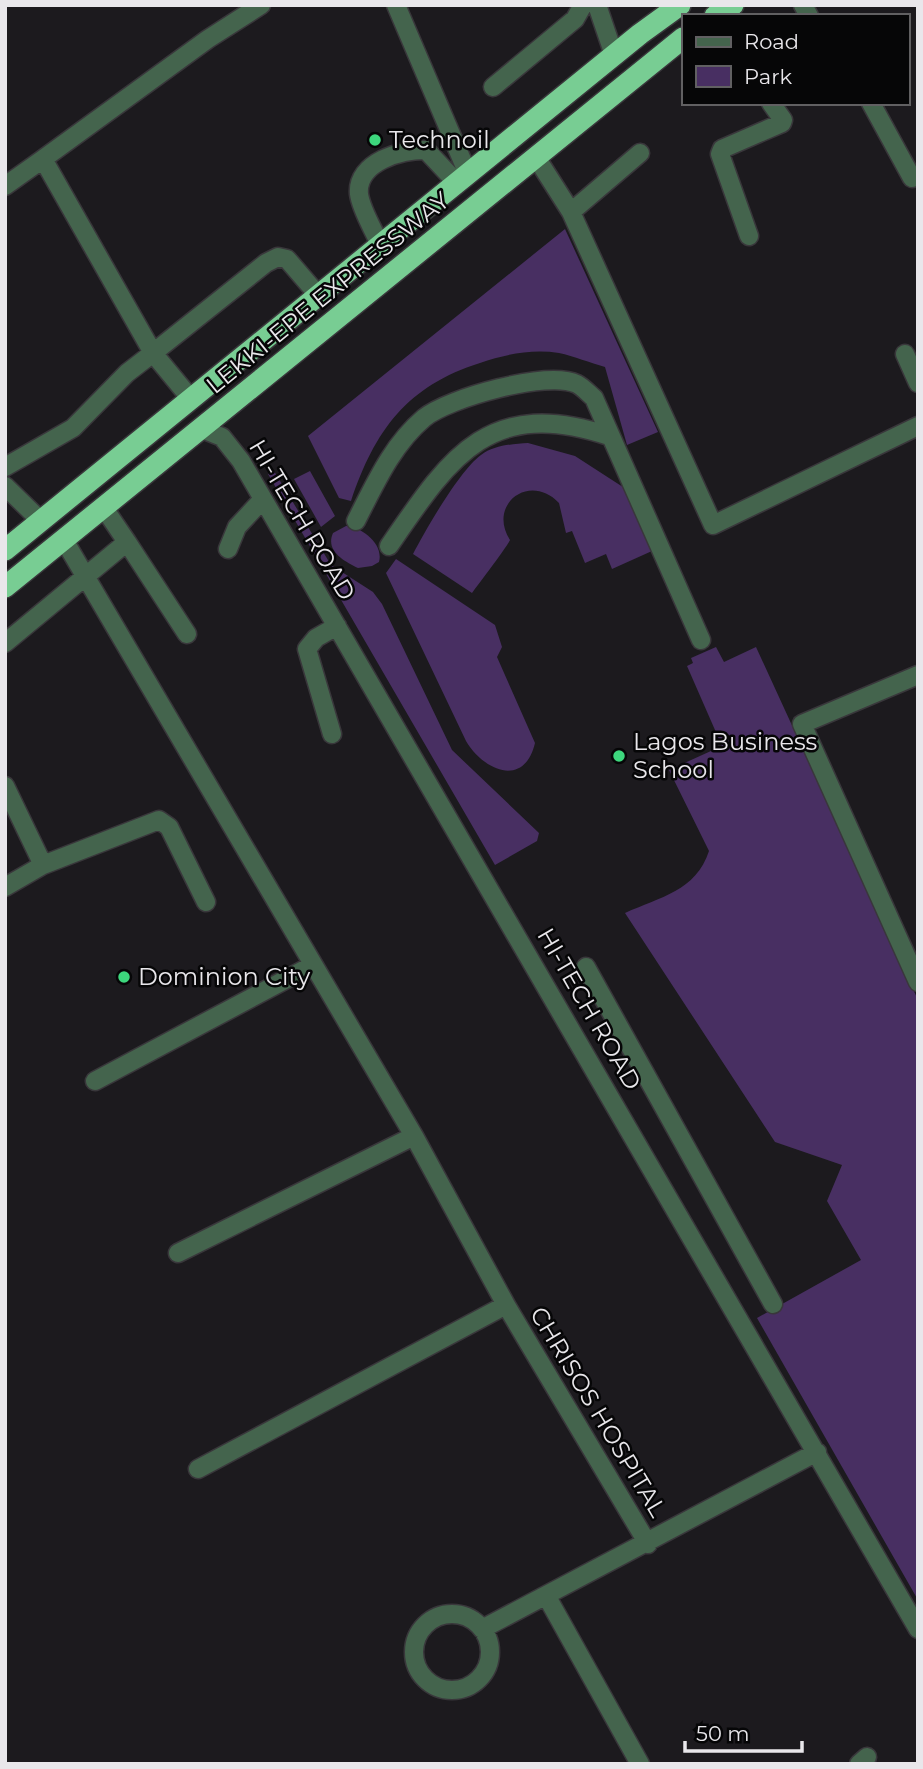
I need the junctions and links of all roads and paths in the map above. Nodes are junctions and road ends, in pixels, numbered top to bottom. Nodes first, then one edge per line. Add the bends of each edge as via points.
1 (261, 5) edge
2 (396, 5) edge
3 (583, 5) edge
4 (597, 5) edge
5 (680, 5) edge
6 (682, 39) edge
7 (614, 55) junction
8 (493, 87) dead end
9 (772, 105) edge
10 (872, 105) edge
11 (640, 153) dead end
12 (536, 157) junction
13 (43, 159) junction
14 (912, 178) dead end
15 (462, 179) junction
16 (5, 186) edge
17 (571, 212) junction
18 (749, 236) dead end
19 (380, 245) junction
20 (318, 295) junction
21 (153, 353) junction
22 (905, 354) dead end
23 (918, 383) edge
24 (191, 399) junction
25 (918, 426) edge
26 (202, 429) junction
27 (609, 436) junction
28 (5, 467) edge
29 (5, 486) edge
30 (263, 499) junction
31 (104, 508) junction
32 (41, 521) junction
33 (356, 521) dead end
34 (64, 540) junction
35 (127, 542) junction
36 (389, 545) dead end
37 (228, 549) dead end
38 (5, 550) edge
39 (87, 576) junction
40 (5, 587) edge
41 (337, 626) junction
42 (187, 634) dead end
43 (701, 640) dead end
44 (5, 643) edge
45 (918, 675) edge
46 (332, 734) dead end
47 (5, 786) edge
48 (43, 865) junction
49 (5, 887) edge
50 (206, 902) dead end
51 (313, 965) junction
52 (586, 967) dead end
53 (918, 982) edge
54 (95, 1081) dead end
55 (414, 1136) junction
56 (178, 1253) dead end
57 (773, 1304) dead end
58 (506, 1305) junction
59 (817, 1452) junction
60 (198, 1469) dead end
61 (648, 1544) junction
62 (547, 1597) junction
63 (482, 1629) junction
64 (918, 1629) edge
65 (640, 1764) edge

1 - 13 street
2 - 15 street
3 - 8 street via 575,19
4 - 7 street
5 - 7 highway, LEKKI-EPE EXPRESSWAY
6 - 12 highway, LEKKI-EPE EXPRESSWAY
7 - 15 highway, LEKKI-EPE EXPRESSWAY
9 - 18 street via 782,123 722,149 720,154
10 - 14 street
11 - 17 street
12 - 17 street
12 - 26 highway, LEKKI-EPE EXPRESSWAY
13 - 16 street
13 - 21 street
15 - 19 highway, LEKKI-EPE EXPRESSWAY
15 - 19 street via 426,150 406,149 376,163 360,180 359,195
17 - 25 street via 713,525
19 - 20 highway, LEKKI-EPE EXPRESSWAY
20 - 21 street via 287,259 278,257
20 - 24 highway, LEKKI-EPE EXPRESSWAY
21 - 24 street
21 - 28 street via 74,428
22 - 23 street
24 - 32 highway, LEKKI-EPE EXPRESSWAY
26 - 30 street, HI-TECH ROAD via 222,437
26 - 31 highway, LEKKI-EPE EXPRESSWAY
27 - 33 street via 593,398 576,384 532,380 461,400 425,417 390,456
27 - 36 street via 587,429 523,424 491,436 463,450 450,463
27 - 43 street
29 - 32 street
30 - 37 street via 237,527
30 - 41 street, HI-TECH ROAD
31 - 34 highway, LEKKI-EPE EXPRESSWAY
31 - 35 street
32 - 38 highway, LEKKI-EPE EXPRESSWAY
34 - 39 street, CHRISOS HOSPITAL
34 - 40 highway, LEKKI-EPE EXPRESSWAY
35 - 39 street
35 - 42 street
39 - 44 street
39 - 51 street, CHRISOS HOSPITAL
41 - 46 street via 307,649
41 - 59 street, HI-TECH ROAD
45 - 53 street via 802,724
47 - 48 street
48 - 49 street
48 - 50 street via 159,820 169,827
51 - 54 street
51 - 55 street, CHRISOS HOSPITAL
52 - 57 street
55 - 56 street
55 - 58 street, CHRISOS HOSPITAL
58 - 60 street
58 - 61 street, CHRISOS HOSPITAL
59 - 61 street
59 - 64 street, HI-TECH ROAD
61 - 62 street
62 - 63 street
62 - 65 street
63 - 63 street via 457,1615 429,1623 415,1648 422,1675 447,1689 475,1682 490,1657

